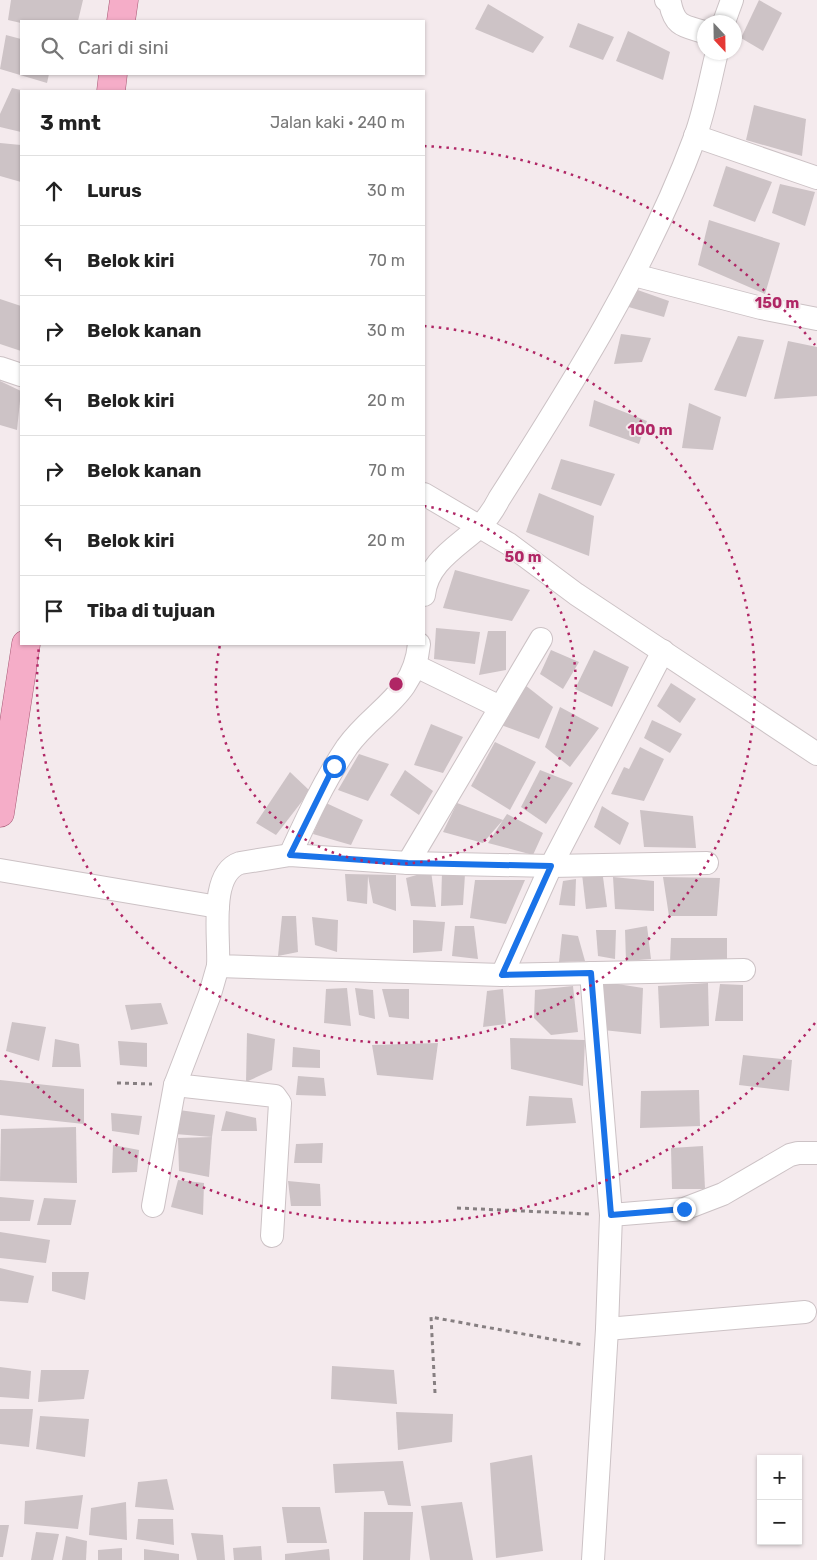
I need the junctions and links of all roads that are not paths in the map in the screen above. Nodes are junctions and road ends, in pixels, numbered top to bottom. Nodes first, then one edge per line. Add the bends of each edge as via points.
1 (124, 0) edge
2 (666, 0) edge
3 (732, 0) edge
4 (727, 15) edge
5 (121, 20) edge
6 (697, 30) edge
7 (715, 60) edge
8 (114, 75) edge
9 (111, 90) edge
10 (695, 136) junction
11 (817, 178) edge
12 (634, 275) junction
13 (817, 319) edge
14 (0, 368) edge
15 (20, 375) edge
16 (425, 495) edge
17 (480, 526) junction
18 (425, 591) edge
19 (541, 639) dead end
20 (26, 645) edge
21 (663, 651) junction
22 (418, 655) edge
23 (500, 707) junction
24 (817, 754) edge
25 (0, 813) edge
26 (290, 855) junction
27 (408, 863) junction
28 (707, 863) dead end
29 (551, 866) junction
30 (0, 870) edge
31 (218, 907) junction
32 (218, 966) junction
33 (744, 970) dead end
34 (591, 973) junction
35 (502, 975) junction
36 (175, 1085) junction
37 (817, 1154) edge
38 (153, 1206) dead end
39 (611, 1215) junction
40 (272, 1236) dead end
41 (804, 1312) dead end
42 (606, 1339) junction
43 (593, 1560) edge

1 - 5 main road
2 - 6 street via 680,25
3 - 4 street
7 - 10 street
8 - 9 main road
10 - 11 street
10 - 12 street
12 - 13 street
12 - 17 street via 562,400
14 - 15 street
16 - 17 street
17 - 18 street via 437,563
17 - 21 street
19 - 23 street
20 - 25 main road
21 - 24 street
21 - 29 street
22 - 23 street
22 - 26 street via 388,707 358,735 334,766
23 - 27 street
26 - 27 street
26 - 31 street via 233,865 221,881
27 - 29 street
28 - 29 street
29 - 35 street
30 - 31 street
31 - 32 street
32 - 35 street
32 - 36 street
33 - 34 street
34 - 35 street
34 - 39 street
36 - 38 street
36 - 40 street via 278,1098
37 - 39 street via 790,1155 723,1194 679,1211
39 - 42 street
41 - 42 street
42 - 43 street

